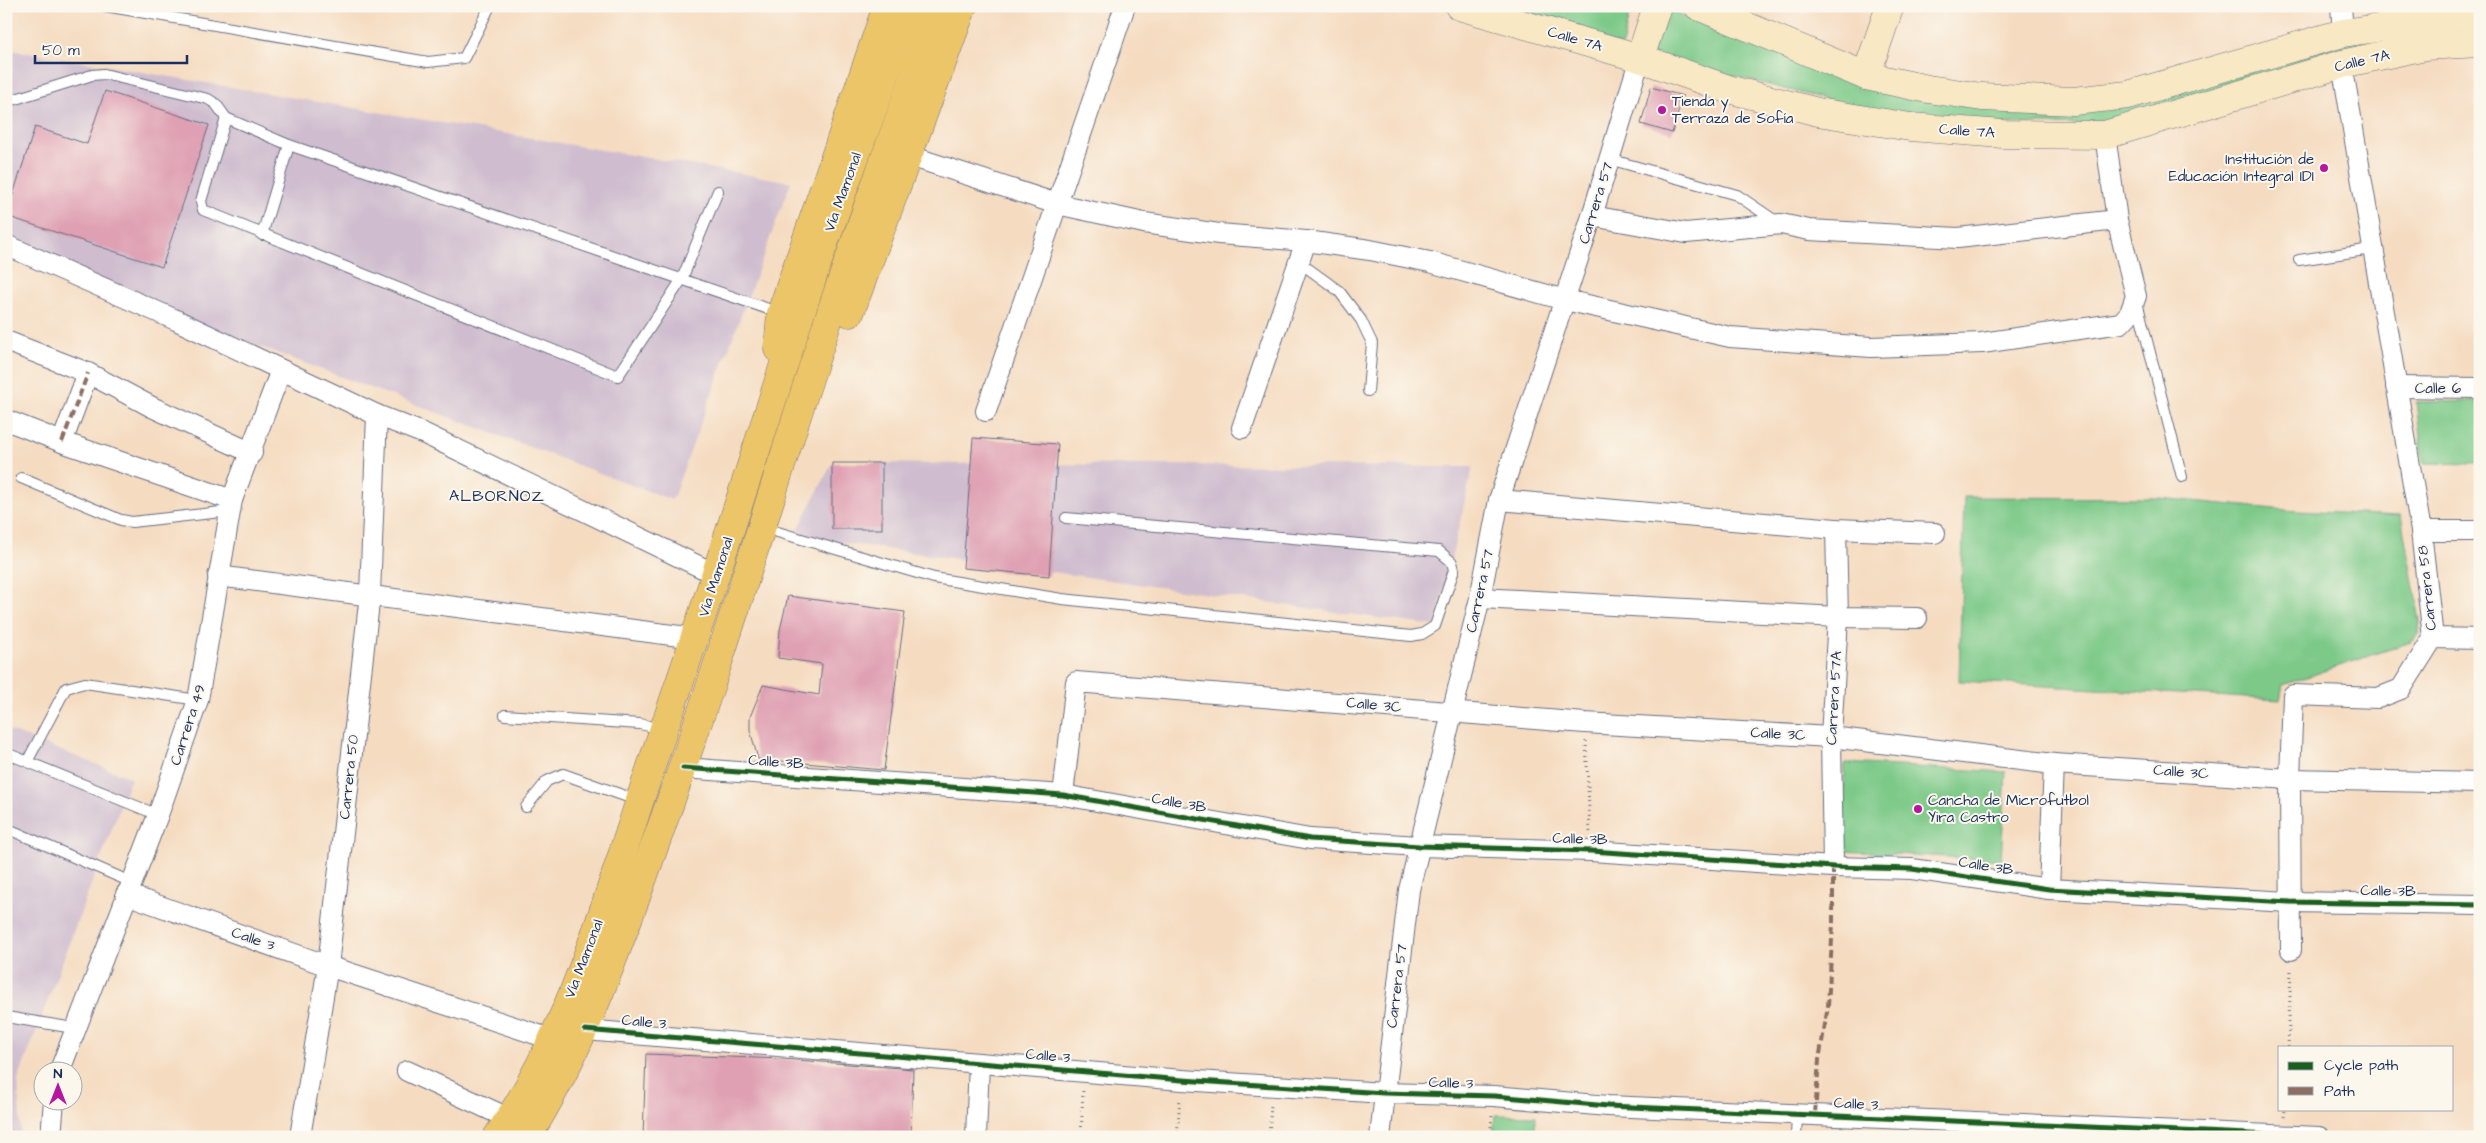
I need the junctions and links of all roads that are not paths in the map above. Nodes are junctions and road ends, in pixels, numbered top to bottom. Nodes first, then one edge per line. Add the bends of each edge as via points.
1 (105, 6) edge
2 (490, 6) edge
3 (888, 6) edge
4 (911, 6) edge
5 (940, 6) edge
6 (963, 6) edge
7 (1125, 6) edge
8 (1460, 6) edge
9 (1657, 6) edge
10 (1698, 6) edge
11 (1890, 6) edge
12 (2341, 6) edge
13 (2480, 16) edge
14 (2343, 33) junction
15 (2480, 43) edge
16 (1640, 58) junction
17 (2342, 64) junction
18 (1866, 76) junction
19 (6, 102) edge
20 (226, 118) junction
21 (2105, 135) junction
22 (289, 145) junction
23 (908, 155) junction
24 (1609, 159) junction
25 (718, 191) dead end
26 (1057, 204) junction
27 (1592, 216) junction
28 (2117, 220) junction
29 (1781, 224) junction
30 (262, 235) junction
31 (1306, 241) junction
32 (6, 245) edge
33 (2372, 249) junction
34 (2299, 260) dead end
35 (1299, 262) junction
36 (682, 279) junction
37 (2136, 296) junction
38 (1565, 300) junction
39 (781, 313) junction
40 (6, 341) edge
41 (281, 370) junction
42 (88, 373) junction
43 (2396, 388) junction
44 (2480, 388) edge
45 (1368, 391) dead end
46 (775, 395) junction
47 (802, 405) junction
48 (986, 411) dead end
49 (377, 415) junction
50 (6, 420) edge
51 (1242, 428) dead end
52 (62, 442) junction
53 (252, 453) junction
54 (2182, 477) dead end
55 (21, 478) dead end
56 (1499, 500) junction
57 (231, 506) junction
58 (1066, 518) dead end
59 (763, 528) junction
60 (1836, 529) junction
61 (2421, 531) junction
62 (2480, 531) edge
63 (1935, 533) dead end
64 (717, 575) junction
65 (218, 576) junction
66 (370, 594) junction
67 (1480, 598) junction
68 (1838, 617) junction
69 (1917, 618) dead end
70 (695, 638) junction
71 (2433, 638) junction
72 (2480, 639) edge
73 (198, 700) junction
74 (1451, 711) junction
75 (505, 715) dead end
76 (664, 729) junction
77 (1831, 737) junction
78 (6, 753) edge
79 (28, 760) junction
80 (2054, 764) junction
81 (683, 768) junction
82 (2290, 780) junction
83 (2480, 783) edge
84 (1063, 795) junction
85 (639, 802) junction
86 (526, 806) dead end
87 (158, 815) junction
88 (6, 828) edge
89 (1419, 846) junction
90 (1833, 867) junction
91 (128, 888) junction
92 (2049, 888) junction
93 (2290, 902) junction
94 (2480, 905) edge
95 (2291, 950) road end
96 (328, 966) junction
97 (6, 1017) edge
98 (74, 1028) junction
99 (584, 1030) junction
100 (551, 1039) junction
101 (63, 1060) edge
102 (979, 1063) junction
103 (407, 1071) dead end
104 (1384, 1093) junction
105 (53, 1110) edge
106 (1797, 1114) junction
107 (512, 1131) edge
108 (2107, 1132) edge
109 (2165, 1133) edge
110 (2206, 1134) edge
111 (2283, 1136) edge
112 (51, 1137) edge
113 (300, 1137) edge
114 (976, 1137) edge
115 (1380, 1137) edge
116 (1796, 1137) edge
117 (2319, 1137) edge

1 - 2 lane via 428,62 464,58
3 - 39 main road
4 - 46 main road, Vía Mamonal via 810,283
5 - 47 main road, Vía Mamonal via 837,293
6 - 23 main road
7 - 26 street
8 - 16 street, Calle 7A
9 - 16 street
10 - 18 street, Calle 7A
11 - 18 street
12 - 14 street
13 - 14 street, Calle 7A
14 - 18 street, Calle 7A via 2128,95 2074,102 1982,97
15 - 17 street, Calle 7A via 2425,46
16 - 21 street, Calle 7A via 1728,89 1818,112 1910,127 2003,134
16 - 24 street, Carrera 57
17 - 21 street, Calle 7A
17 - 33 street, Carrera 58
19 - 20 lane via 104,74 208,99
20 - 22 lane
20 - 30 lane via 201,201 203,210
21 - 28 street
22 - 30 lane
22 - 36 lane
23 - 26 street
23 - 47 main road via 842,338
24 - 27 street, Carrera 57
24 - 29 lane via 1737,195
25 - 36 lane
26 - 31 street via 1219,234
26 - 48 street
27 - 29 street via 1686,233
27 - 38 street, Carrera 57
28 - 29 street via 1958,238 1810,230
28 - 37 street
30 - 36 lane via 618,376
31 - 35 street
31 - 38 street via 1430,262
32 - 41 street
33 - 34 lane
33 - 43 street, Carrera 58
35 - 45 lane via 1339,290 1361,320 1372,343
35 - 51 street
36 - 39 lane
37 - 38 street via 2130,313 2121,323 1982,343 1871,347 1730,337
37 - 54 lane
38 - 56 street, Carrera 57
39 - 46 main road
40 - 42 street
41 - 49 street
41 - 53 street, Carrera 49
42 - 52 street
42 - 53 street
43 - 44 street, Calle 6
43 - 61 street, Carrera 58
46 - 64 main road, Vía Mamonal
47 - 59 main road, Vía Mamonal
49 - 64 street via 425,434
49 - 66 street, Carrera 50
50 - 52 street
52 - 57 street
53 - 57 street, Carrera 49
55 - 57 lane via 132,522
56 - 60 street
56 - 67 street, Carrera 57
57 - 65 street, Carrera 49
58 - 59 lane via 1439,550 1452,562 1454,570 1435,626 1411,636 1044,596 934,578
59 - 81 main road, Vía Mamonal
60 - 63 street
60 - 68 street, Carrera 57A
61 - 62 street
61 - 71 street, Carrera 58
64 - 70 main road, Vía Mamonal
65 - 66 street
65 - 73 street, Carrera 49
66 - 70 street
66 - 96 street, Carrera 50
67 - 68 street
67 - 74 street, Carrera 57
68 - 69 street
68 - 77 street, Carrera 57A
70 - 76 main road, Vía Mamonal
71 - 72 street
71 - 82 street, Carrera 58 via 2400,689 2393,692 2378,698 2293,695
73 - 79 lane via 85,683 66,688
73 - 87 street, Carrera 49
74 - 77 street, Calle 3C via 1586,723
74 - 84 street, Calle 3C via 1076,682
74 - 89 street, Carrera 57
75 - 76 lane via 640,724
76 - 85 main road, Vía Mamonal
77 - 80 street, Calle 3C
77 - 90 street, Carrera 57A
78 - 79 lane
79 - 87 lane
80 - 82 street, Calle 3C
80 - 92 street
81 - 84 street, Calle 3B
81 - 99 main road, Vía Mamonal via 603,988
82 - 83 street, Calle 3C
82 - 93 street, Carrera 58
84 - 89 street, Calle 3B via 1310,839
85 - 86 lane via 563,774 547,780
85 - 100 main road, Vía Mamonal via 582,967
87 - 91 street, Carrera 49
88 - 91 lane
89 - 90 street, Calle 3B via 1591,851
89 - 104 street, Carrera 57 via 1409,890
90 - 92 street, Calle 3B via 1912,869
91 - 96 street, Calle 3
91 - 98 street, Carrera 49
92 - 93 street, Calle 3B
93 - 94 street, Calle 3B
93 - 95 street, Carrera 58
96 - 100 street, Calle 3
96 - 113 street, Carrera 50
97 - 98 lane
98 - 101 street, Carrera 49
99 - 102 street, Calle 3
99 - 107 main road, Vía Mamonal via 550,1100
100 - 107 main road, Vía Mamonal
102 - 104 street, Calle 3
102 - 114 street
103 - 107 street
104 - 106 street, Calle 3 via 1494,1096 1608,1106
104 - 115 street, Carrera 57
105 - 112 street
106 - 108 street, Calle 3
106 - 116 lane
108 - 109 street, Calle 3
109 - 110 street, Calle 3
110 - 111 street, Calle 3
111 - 117 street, Calle 3

